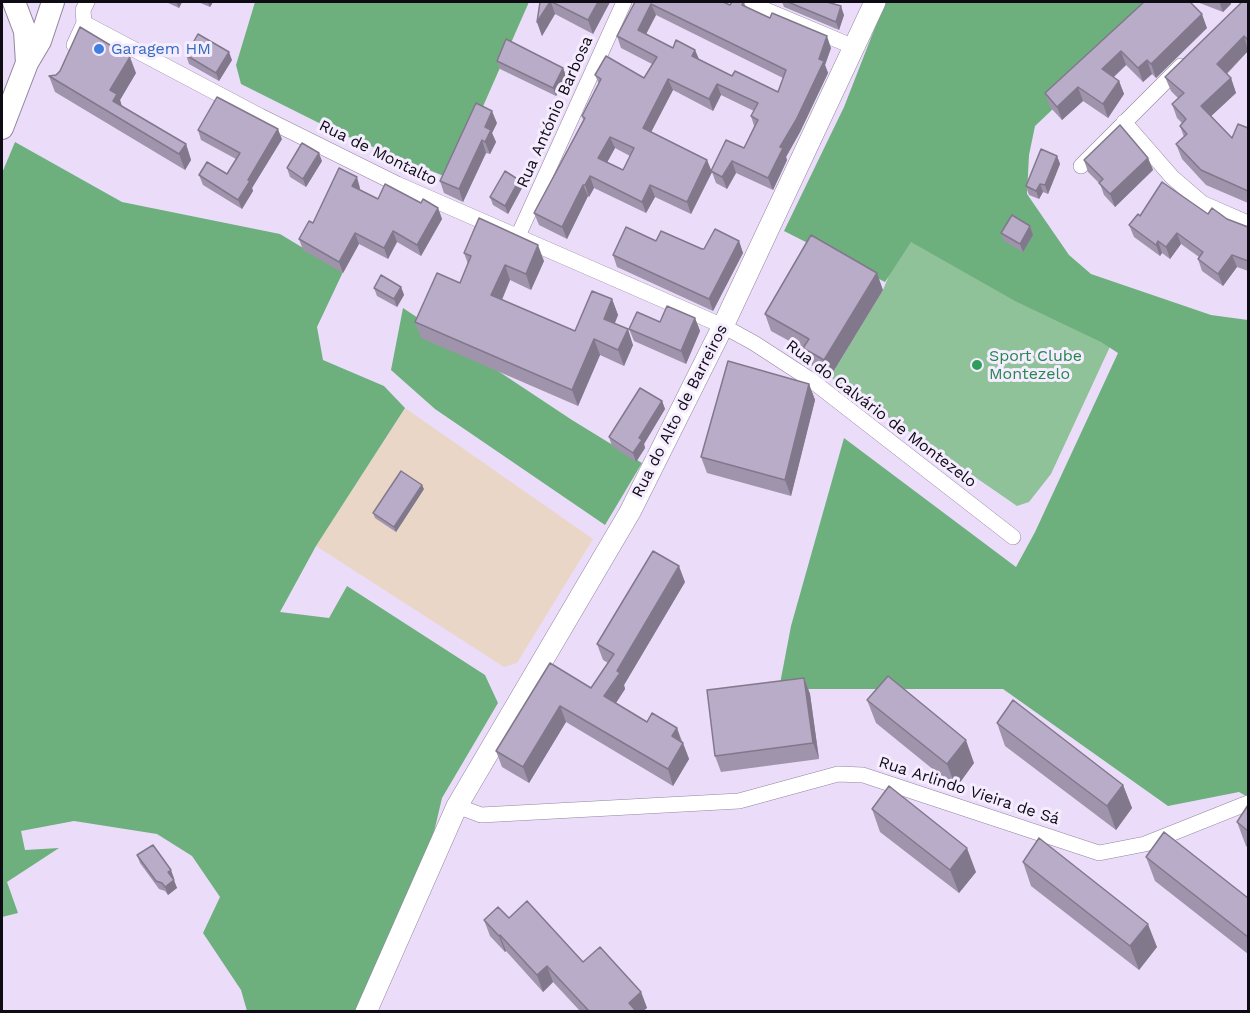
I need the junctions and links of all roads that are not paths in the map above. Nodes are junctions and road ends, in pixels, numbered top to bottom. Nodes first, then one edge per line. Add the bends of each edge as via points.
1 (15, 2) edge
2 (51, 2) edge
3 (87, 2) edge
4 (624, 2) edge
5 (747, 2) edge
6 (875, 2) edge
7 (84, 23) junction
8 (854, 47) junction
9 (1189, 58) edge
10 (27, 63) junction
11 (66, 63) edge
12 (1124, 122) junction
13 (2, 128) edge
14 (1081, 165) dead end
15 (1248, 223) edge
16 (518, 236) junction
17 (723, 326) junction
18 (1013, 537) dead end
19 (1248, 803) edge
20 (457, 806) junction
21 (366, 1011) edge

1 - 2 main road via 30,7
1 - 10 main road via 25,31
2 - 10 main road via 40,41
3 - 7 street
4 - 16 street, Rua António Barbosa
5 - 8 street
6 - 8 street, Rua do Alto de Barreiros
7 - 11 street
7 - 16 street, Rua de Montalto via 397,184
8 - 17 street, Rua do Alto de Barreiros
9 - 12 street
10 - 13 main road
12 - 14 street
12 - 15 street via 1202,203
16 - 17 street, Rua de Montalto
17 - 18 street, Rua do Calvário de Montezelo via 811,380
17 - 20 street, Rua do Alto de Barreiros via 630,512
19 - 20 street, Rua Arlindo Vieira de Sá via 1145,844 1099,853 863,775 828,776 739,801 482,815
20 - 21 street, Rua do Alto de Barreiros

